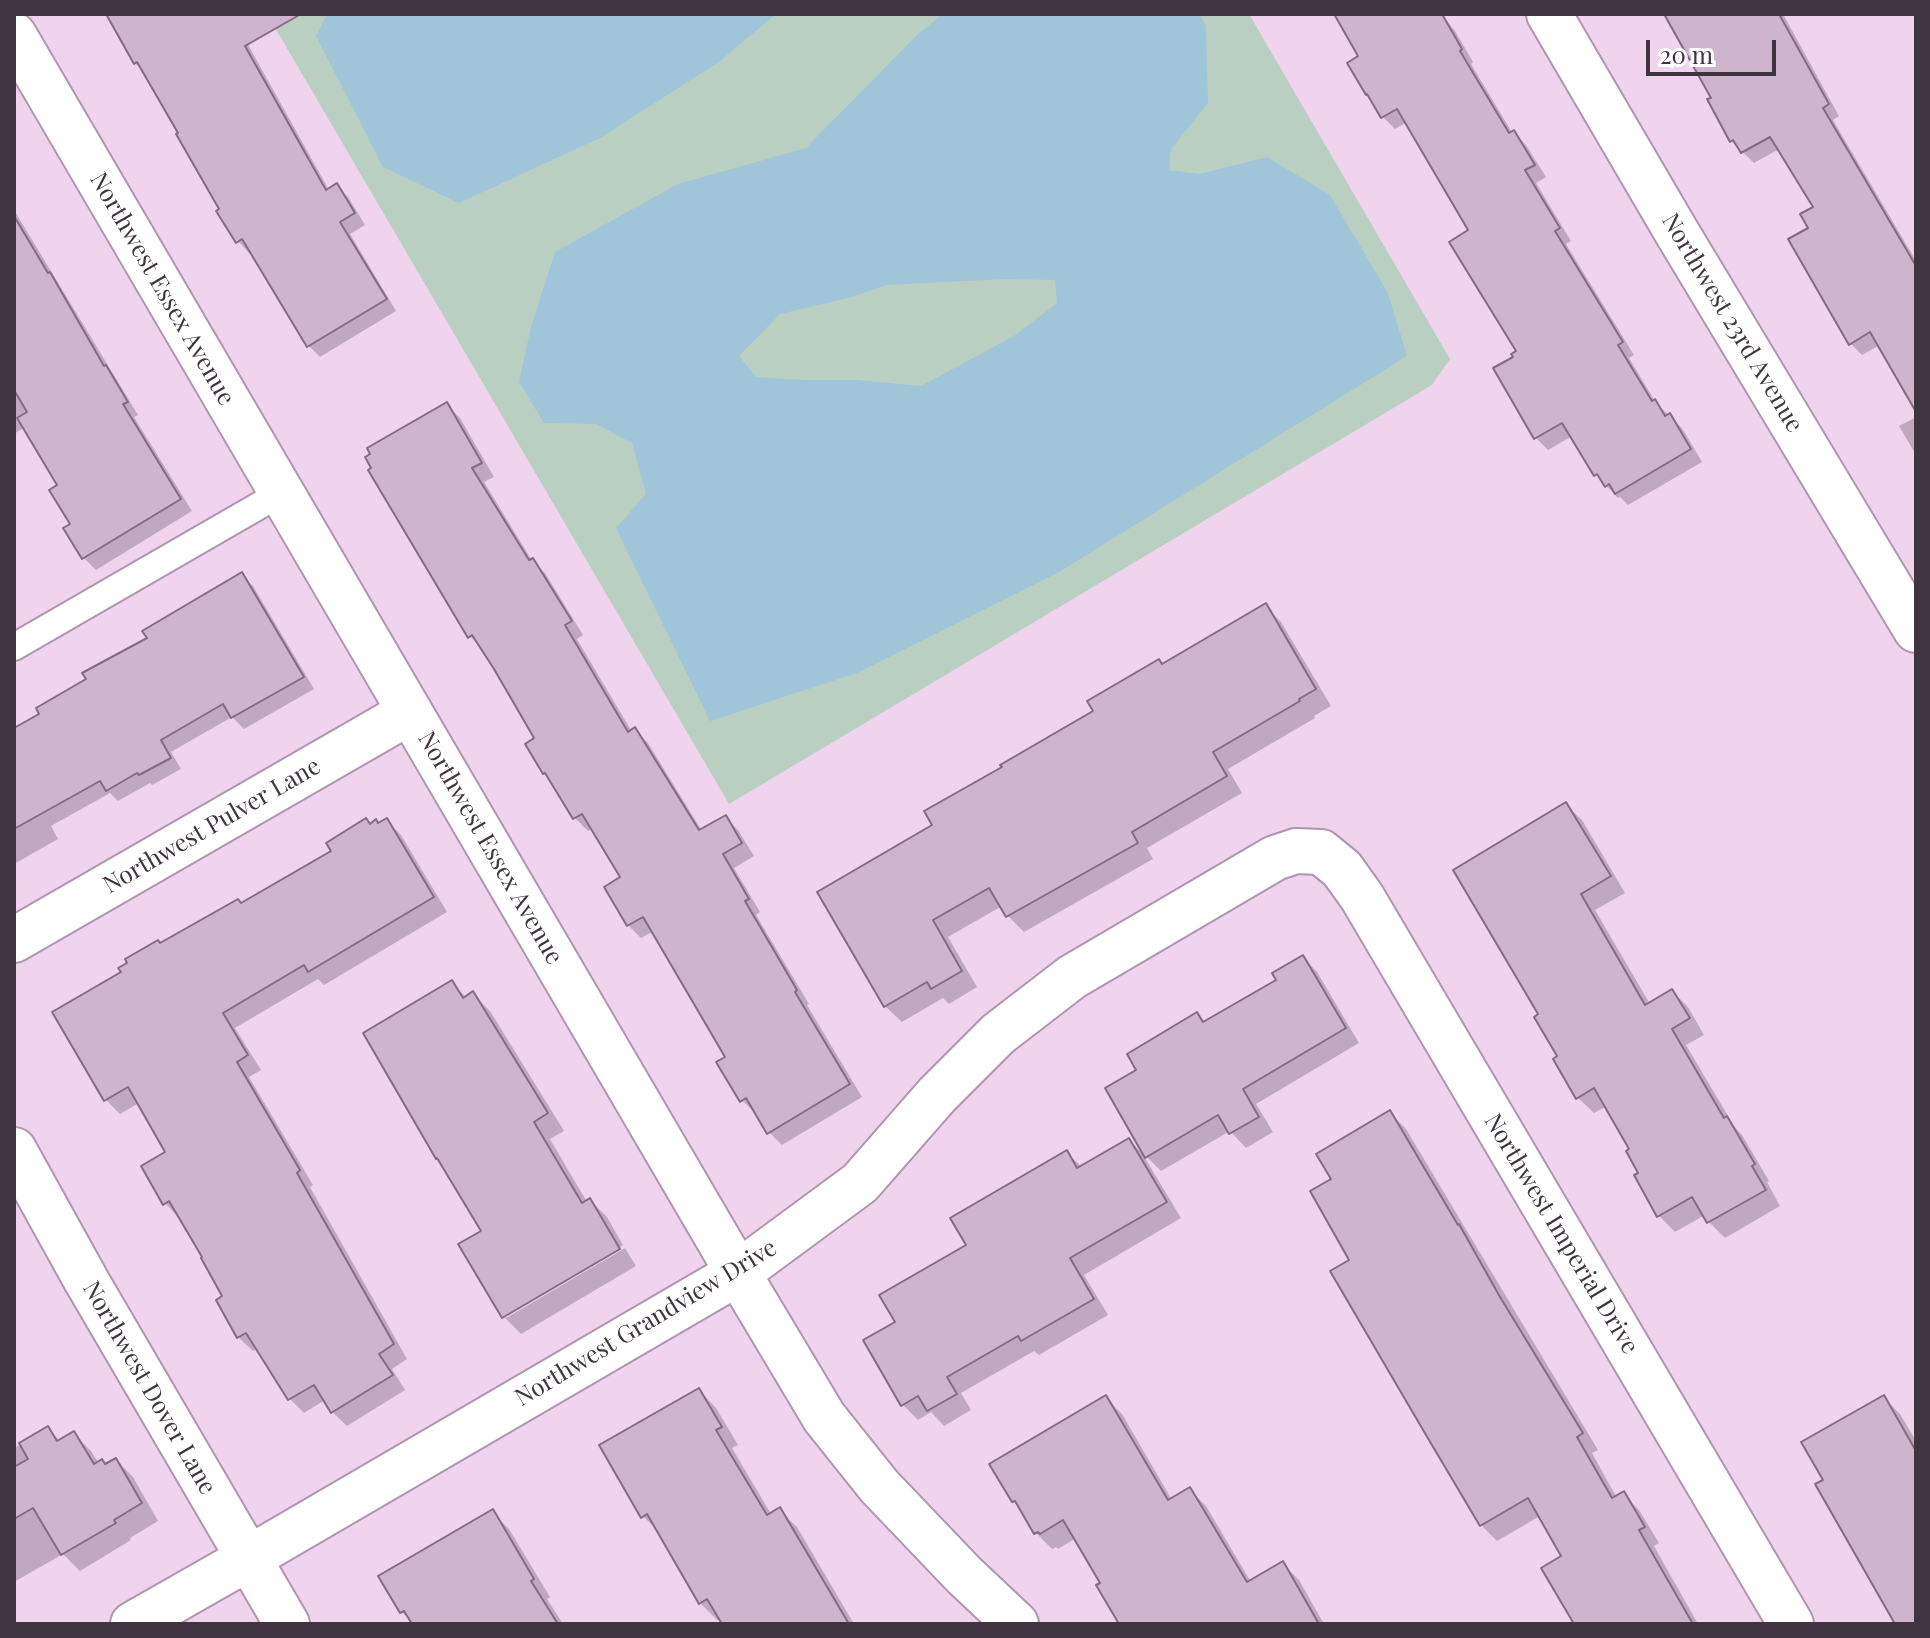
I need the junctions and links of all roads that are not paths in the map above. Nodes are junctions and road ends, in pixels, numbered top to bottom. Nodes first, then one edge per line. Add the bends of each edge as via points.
1 (1549, 14) edge
2 (14, 35) edge
3 (281, 493) junction
4 (1916, 630) edge
5 (14, 647) edge
6 (410, 712) junction
7 (1321, 852) joint
8 (14, 940) edge
9 (14, 1150) edge
10 (738, 1273) junction
11 (249, 1558) junction
12 (133, 1624) edge
13 (287, 1624) edge
14 (1016, 1624) edge
15 (1791, 1624) edge

1 - 4 street, Northwest 23rd Avenue
2 - 3 street, Northwest Essex Avenue
3 - 5 lane
3 - 6 street, Northwest Essex Avenue
6 - 8 street, Northwest Pulver Lane
6 - 10 street, Northwest Essex Avenue
7 - 10 street, Northwest Grandview Drive via 1296,851 1275,858 1072,977 998,1034 860,1183
7 - 15 street, Northwest Imperial Drive via 1342,869 1362,897
9 - 11 street, Northwest Dover Lane
10 - 11 street, Northwest Grandview Drive
10 - 14 street, Northwest Essex Avenue via 824,1417 879,1486
11 - 12 street, Northwest Grandview Drive
11 - 13 street, Northwest Dover Lane

